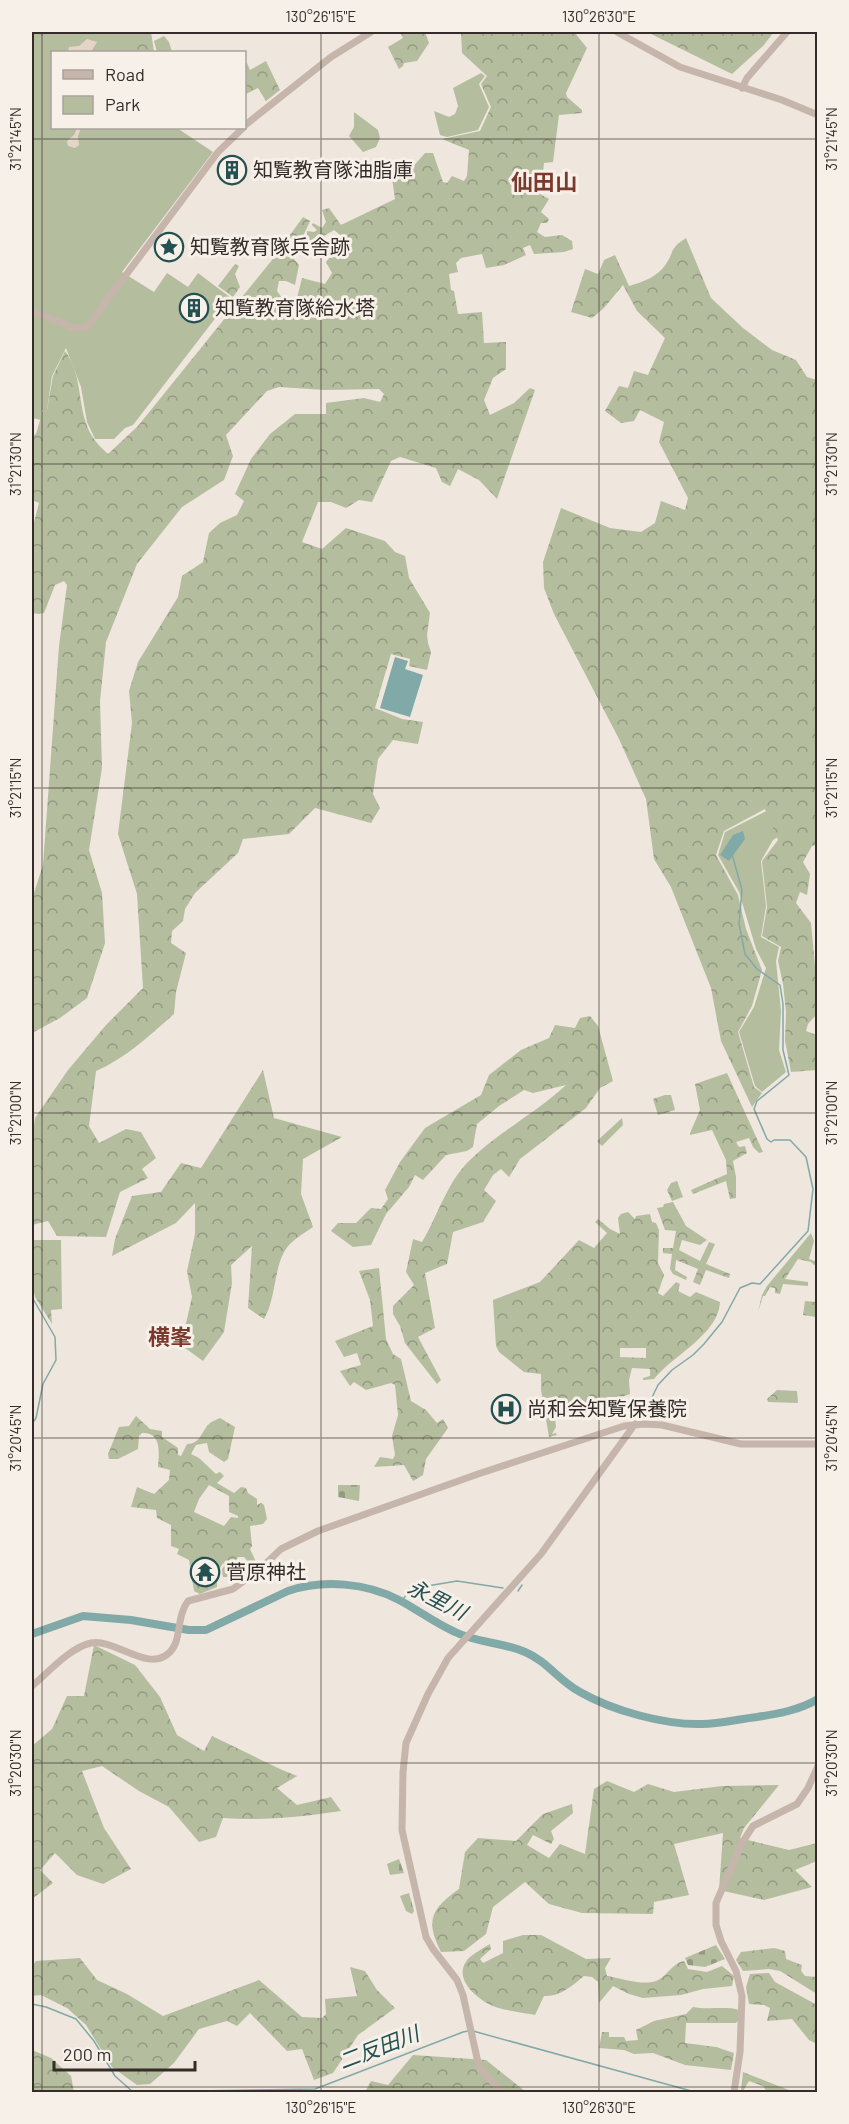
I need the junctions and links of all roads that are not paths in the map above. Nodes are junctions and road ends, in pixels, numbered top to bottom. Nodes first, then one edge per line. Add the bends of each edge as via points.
1 (371, 32) edge
2 (617, 32) edge
3 (786, 32) edge
4 (742, 88) junction
5 (818, 115) edge
6 (246, 125) edge
7 (242, 129) edge
8 (32, 311) edge
9 (635, 1424) junction
10 (818, 1444) edge
11 (32, 1686) edge
12 (818, 1766) edge
13 (501, 2092) edge
14 (734, 2092) edge

1 - 6 street via 331,57
2 - 4 street via 680,67
3 - 4 street
4 - 5 street
7 - 8 street via 218,152 87,327 74,328
9 - 10 street via 662,1425 741,1444
9 - 11 street via 478,1474 294,1541 234,1589 188,1601 168,1655 152,1660 93,1643 71,1653
9 - 13 street via 541,1554 463,1640 443,1668 406,1743 402,1830 426,1936 463,1995 479,2067
12 - 14 street via 797,1804 753,1826 716,1903 716,1925 742,1996

